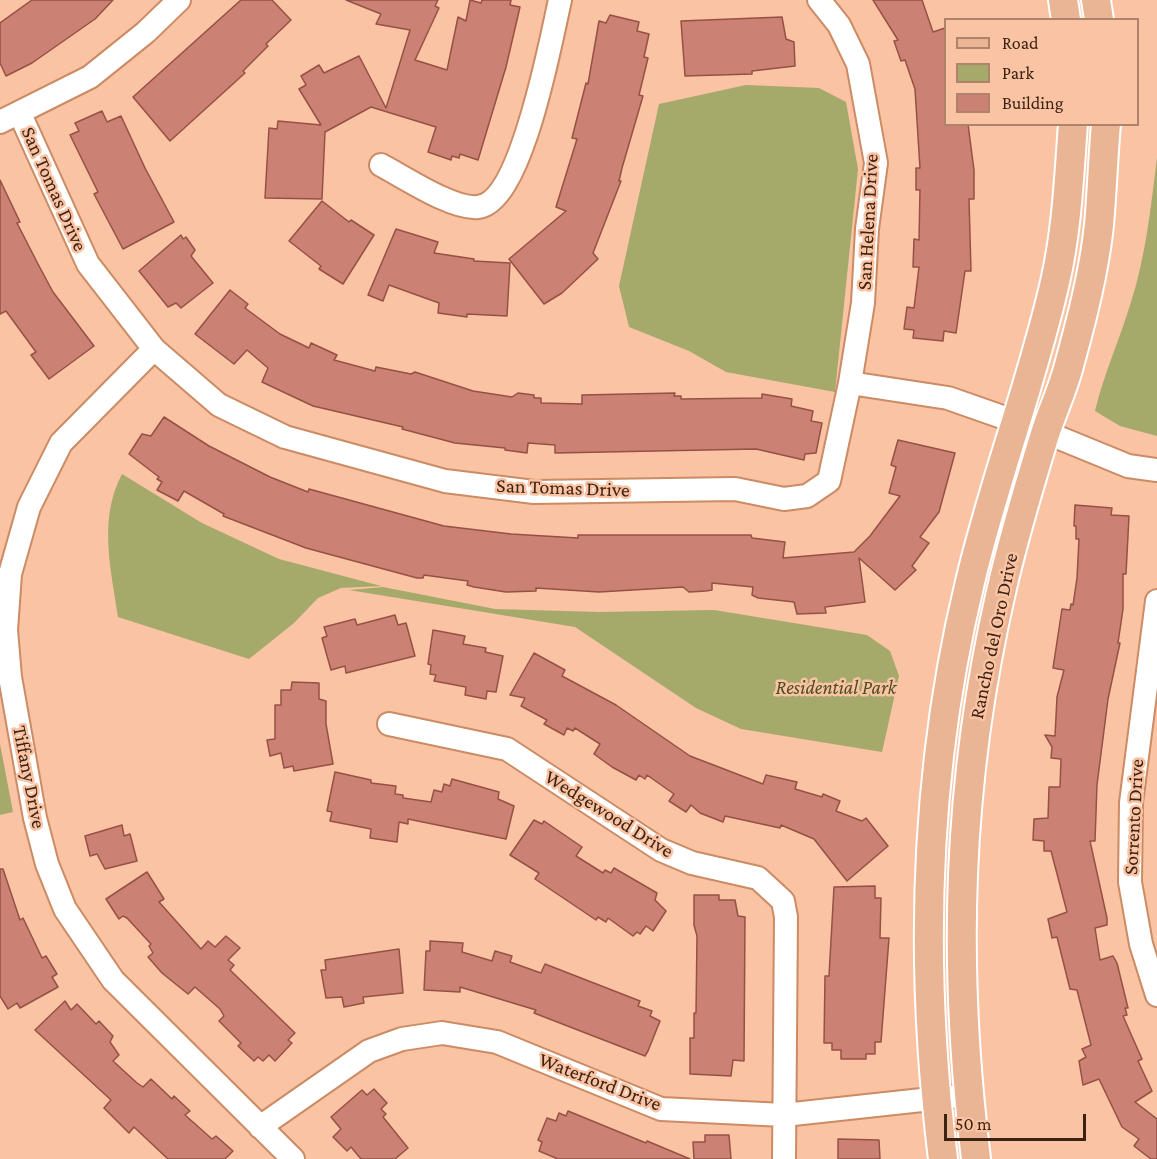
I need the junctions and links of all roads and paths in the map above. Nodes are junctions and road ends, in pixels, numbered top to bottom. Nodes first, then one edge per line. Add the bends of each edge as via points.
1 (179, 0) edge
2 (560, 0) edge
3 (819, 0) edge
4 (1063, 0) edge
5 (1096, 0) edge
6 (1066, 18) edge
7 (1099, 18) edge
8 (10, 118) edge
9 (1072, 126) edge
10 (1106, 126) edge
11 (381, 165) dead end
12 (154, 349) junction
13 (850, 383) junction
14 (1014, 422) junction
15 (1045, 432) junction
16 (1157, 470) edge
17 (1157, 601) edge
18 (3, 630) edge
19 (389, 724) dead end
20 (1157, 994) edge
21 (968, 1095) junction
22 (935, 1098) junction
23 (784, 1115) junction
24 (260, 1127) junction
25 (293, 1159) edge
26 (784, 1159) edge
27 (943, 1159) edge
28 (976, 1159) edge

1 - 8 street via 90,77
2 - 11 street via 536,106 506,184 494,199 479,207 463,206
3 - 13 street, San Helena Drive via 839,25 858,64 876,163 863,303
4 - 6 main road
5 - 7 main road
8 - 12 street, San Tomas Drive via 88,265
9 - 14 main road, Rancho del Oro Drive via 1066,223 1056,279 1036,363
10 - 15 main road, Rancho del Oro Drive via 1099,226 1088,286 1067,372
12 - 13 street, San Tomas Drive via 219,405 285,437 445,481 534,492 735,489 784,499 807,496 829,481
12 - 18 street, Tiffany Drive via 61,442 30,507 10,574
13 - 14 street via 948,398
14 - 15 street
14 - 22 main road, Rancho del Oro Drive via 969,583 943,725 934,801 928,1014
15 - 16 street via 1128,466
15 - 21 main road, Rancho del Oro Drive via 1002,591 975,729 962,888 961,1012
17 - 20 street, Sorrento Drive via 1131,803 1130,870 1141,944
18 - 24 street, Tiffany Drive via 35,818 47,864 65,909 113,980
19 - 23 street, Wedgewood Drive via 507,748 661,850 692,863 758,878 783,901
21 - 22 street, Waterford Drive
21 - 28 main road, Rancho del Oro Drive
22 - 23 street, Waterford Drive
22 - 27 main road, Rancho del Oro Drive
23 - 24 street, Waterford Drive via 661,1109 497,1042 442,1034 402,1039 369,1051
23 - 26 street, Wedgewood Drive
24 - 25 street, Tiffany Drive

